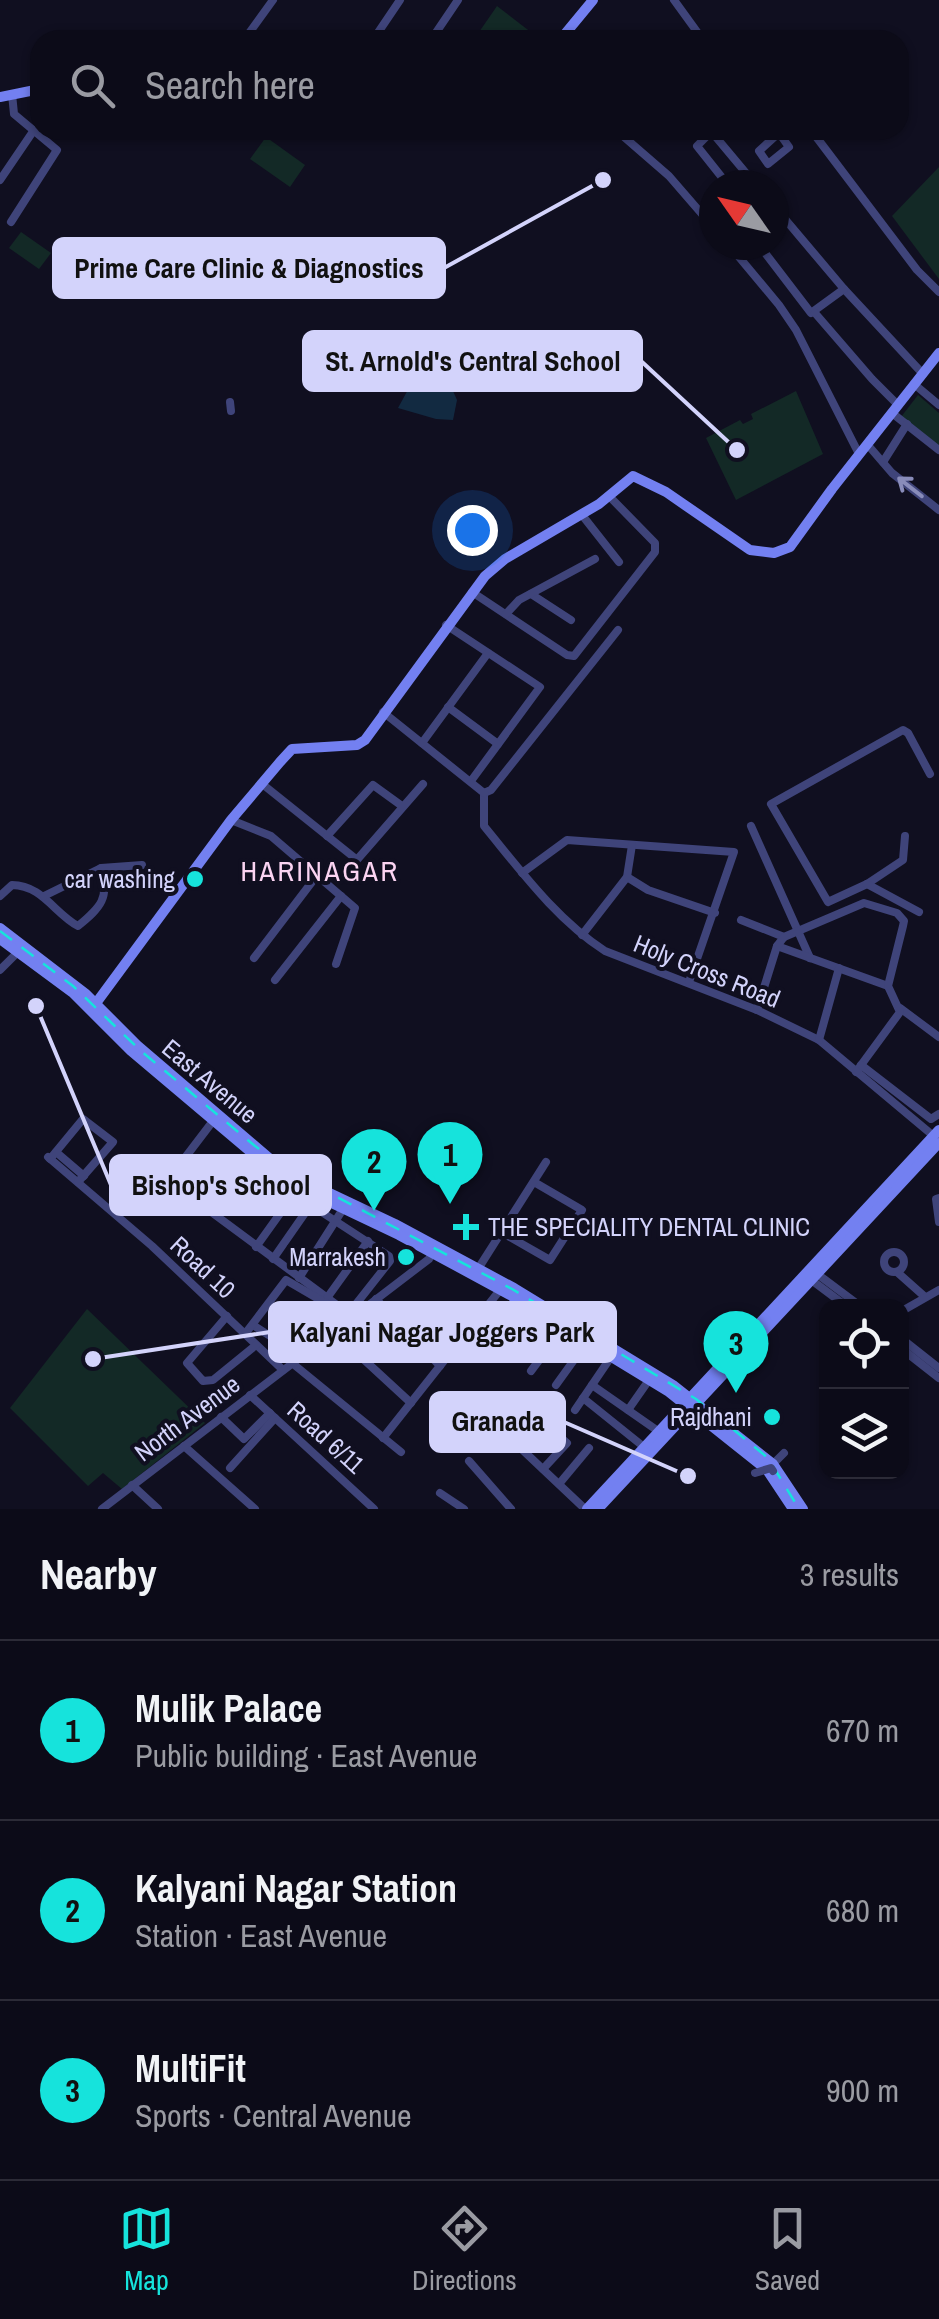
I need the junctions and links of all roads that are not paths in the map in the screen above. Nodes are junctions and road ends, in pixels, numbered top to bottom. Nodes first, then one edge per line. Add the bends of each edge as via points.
1 (273, 0) edge
2 (400, 0) edge
3 (458, 0) edge
4 (593, 0) edge
5 (674, 0) edge
6 (251, 30) edge
7 (380, 30) edge
8 (438, 30) edge
9 (571, 30) edge
10 (696, 30) edge
11 (6, 96) edge
12 (30, 127) edge
13 (30, 136) edge
14 (47, 140) edge
15 (628, 140) edge
16 (702, 140) edge
17 (718, 140) edge
18 (819, 140) edge
19 (738, 164) junction
20 (716, 170) edge
21 (733, 170) edge
22 (743, 170) edge
23 (0, 180) edge
24 (699, 211) edge
25 (10, 222) dead end
26 (789, 224) edge
27 (742, 260) edge
28 (770, 260) edge
29 (844, 289) junction
30 (939, 292) edge
31 (815, 312) junction
32 (939, 353) edge
33 (922, 374) junction
34 (914, 384) junction
35 (939, 406) edge
36 (895, 409) junction
37 (907, 424) junction
38 (863, 449) junction
39 (939, 450) edge
40 (883, 462) junction
41 (609, 496) junction
42 (939, 510) edge
43 (582, 515) junction
44 (595, 559) dead end
45 (619, 562) dead end
46 (472, 592) junction
47 (531, 594) junction
48 (506, 614) junction
49 (571, 620) dead end
50 (446, 625) junction
51 (618, 630) dead end
52 (488, 653) junction
53 (448, 708) junction
54 (384, 712) junction
55 (422, 743) junction
56 (498, 744) junction
57 (930, 774) dead end
58 (471, 781) junction
59 (262, 783) junction
60 (422, 784) dead end
61 (484, 793) junction
62 (402, 806) junction
63 (231, 820) junction
64 (751, 826) dead end
65 (326, 836) junction
66 (906, 836) dead end
67 (632, 845) junction
68 (356, 860) junction
69 (142, 866) dead end
70 (101, 868) junction
71 (522, 873) junction
72 (318, 874) junction
73 (342, 877) dead end
74 (627, 877) junction
75 (866, 884) junction
76 (0, 896) edge
77 (44, 896) junction
78 (342, 896) junction
79 (919, 912) dead end
80 (714, 913) junction
81 (741, 920) dead end
82 (0, 928) edge
83 (799, 930) junction
84 (582, 934) junction
85 (784, 937) junction
86 (0, 939) edge
87 (777, 946) junction
88 (18, 952) junction
89 (254, 958) dead end
90 (810, 958) junction
91 (336, 964) dead end
92 (839, 968) junction
93 (0, 970) edge
94 (276, 980) dead end
95 (689, 982) junction
96 (888, 986) junction
97 (93, 1007) junction
98 (900, 1008) junction
99 (757, 1010) junction
100 (939, 1037) edge
101 (819, 1040) junction
102 (858, 1068) junction
103 (939, 1114) edge
104 (213, 1121) junction
105 (938, 1137) edge
106 (546, 1162) dead end
107 (80, 1179) junction
108 (534, 1182) junction
109 (939, 1198) edge
110 (312, 1203) junction
111 (342, 1211) junction
112 (939, 1222) edge
113 (501, 1232) junction
114 (368, 1241) junction
115 (256, 1247) junction
116 (434, 1250) junction
117 (274, 1259) junction
118 (478, 1269) junction
119 (897, 1272) dead end
120 (811, 1274) junction
121 (299, 1278) junction
122 (500, 1290) junction
123 (939, 1290) edge
124 (924, 1296) junction
125 (327, 1298) junction
126 (376, 1299) junction
127 (838, 1299) edge
128 (849, 1299) edge
129 (909, 1306) edge
130 (531, 1308) junction
131 (227, 1316) junction
132 (348, 1320) junction
133 (253, 1324) junction
134 (322, 1326) junction
135 (563, 1328) junction
136 (245, 1334) junction
137 (331, 1334) junction
138 (587, 1342) junction
139 (256, 1344) junction
140 (909, 1344) edge
141 (382, 1350) dead end
142 (501, 1350) dead end
143 (909, 1354) edge
144 (611, 1357) junction
145 (287, 1366) junction
146 (440, 1366) junction
147 (939, 1368) edge
148 (531, 1371) dead end
149 (939, 1378) edge
150 (649, 1380) junction
151 (556, 1384) dead end
152 (592, 1385) junction
153 (250, 1395) junction
154 (583, 1398) junction
155 (411, 1403) junction
156 (690, 1403) junction
157 (575, 1410) dead end
158 (628, 1410) junction
159 (272, 1415) junction
160 (221, 1417) junction
161 (658, 1431) junction
162 (383, 1438) junction
163 (184, 1446) junction
164 (644, 1447) junction
165 (589, 1448) dead end
166 (400, 1452) dead end
167 (470, 1460) dead end
168 (778, 1461) junction
169 (230, 1468) dead end
170 (543, 1469) junction
171 (754, 1469) junction
172 (559, 1484) junction
173 (132, 1485) junction
174 (440, 1493) dead end
175 (364, 1500) junction
176 (102, 1509) edge
177 (158, 1509) edge
178 (255, 1509) edge
179 (356, 1509) edge
180 (374, 1509) edge
181 (464, 1509) edge
182 (512, 1509) edge
183 (586, 1509) edge
184 (598, 1509) edge
185 (793, 1509) edge
186 (803, 1509) edge

1 - 6 street
2 - 7 street
3 - 8 street
4 - 9 street
5 - 10 street
11 - 12 street
13 - 23 street
14 - 25 street via 56,156
15 - 24 street
16 - 20 street via 697,146
17 - 19 street
18 - 30 street
19 - 21 street
19 - 22 street
26 - 29 street
27 - 38 street via 796,330
28 - 31 street
29 - 31 street
29 - 33 street
31 - 36 street
32 - 33 street
33 - 34 street
34 - 35 street
34 - 36 street
36 - 37 street
36 - 38 street
37 - 39 street
37 - 40 street
38 - 40 street
38 - 41 street via 782,552 750,550 637,476
42 -> 40 street
41 - 43 street
41 - 48 street via 655,543 655,552 578,652 567,655
43 - 45 street
43 - 46 street via 505,559
44 - 47 street
46 - 48 street
46 - 50 street
47 - 48 street
47 - 49 street
50 - 52 street
50 - 54 street
51 - 61 street
52 - 53 street
52 - 56 street via 540,688
53 - 55 street
53 - 56 street
54 - 55 street
54 - 59 street via 361,743 292,749
55 - 58 street
56 - 58 street
57 - 75 street via 903,730 771,804 824,898 832,902
58 - 61 street
59 - 63 street
59 - 65 street
60 - 62 street
61 - 71 street, Holy Cross Road via 484,826
62 - 65 street via 372,785
62 - 68 street
63 - 72 street via 270,836
63 - 97 street
64 - 83 street
65 - 68 street
66 - 75 street via 903,860
67 - 71 street via 567,840
67 - 74 street
67 - 80 street via 734,852
68 - 73 street
69 - 70 street
70 - 77 street
70 - 77 street via 104,897 78,926
71 - 84 street, Holy Cross Road
72 - 78 street
72 - 89 street
74 - 80 street
74 - 84 street
75 - 79 street
76 - 77 street via 18,884
78 - 91 street via 356,910
78 - 94 street
80 - 95 street
81 - 85 street
82 - 97 street, East Avenue
83 - 85 street
83 - 90 street
83 - 96 street via 864,903 897,913 904,921
84 - 95 street, Holy Cross Road via 605,951
85 - 87 street
86 - 88 street, East Avenue
87 - 90 street
87 - 99 street
88 - 93 street
88 - 97 street, East Avenue
90 - 92 street
92 - 96 street
92 - 101 street
95 - 99 street, Holy Cross Road
96 - 98 street
97 - 104 street, East Avenue via 131,1051
97 - 111 street, East Avenue
98 - 100 street
98 - 102 street
99 - 101 street, Holy Cross Road
101 - 102 street, Holy Cross Road
102 - 103 street via 931,1118
102 - 105 street, Holy Cross Road
104 - 111 street, East Avenue via 285,1180
104 - 115 street via 168,1180
105 - 120 street
106 - 108 street
107 - 107 street, Road 10 via 51,1156 83,1119 114,1142
107 - 131 street, Road 10
108 - 113 street
108 - 113 street via 582,1210 550,1260
109 - 112 street
110 - 111 street
110 - 115 street via 294,1194
110 - 117 street
111 - 114 street
111 - 116 street, East Avenue
111 - 121 street
113 - 118 street
114 - 125 street
114 - 125 street via 389,1264 349,1313
115 - 117 street
116 - 118 street, East Avenue
116 - 122 street, East Avenue
116 - 126 street, North Avenue
117 - 121 street
118 - 156 street, East Avenue
119 - 124 street
120 - 127 street
120 - 128 street
120 - 156 street
121 - 125 street
122 - 130 street, East Avenue
122 - 146 street
123 - 124 street
124 - 129 street
126 - 132 street, North Avenue
126 - 146 street
130 - 135 street, East Avenue
130 - 142 street
131 - 136 street, Road 10
131 - 139 street via 187,1363 203,1381 214,1380
132 - 137 street, North Avenue
132 - 141 street
133 - 134 street via 270,1336 294,1307
133 - 134 street via 286,1280 334,1308
133 - 136 street
134 - 137 street
135 - 138 street, East Avenue
135 - 148 street
136 - 139 street, Road 10
137 - 145 street, North Avenue
137 - 155 street
138 - 144 street, East Avenue
138 - 151 street
139 - 145 street, Road 10
140 - 147 street
143 - 149 street
144 - 150 street, East Avenue
144 - 152 street
145 - 153 street, North Avenue
145 - 162 street, Road 10
146 - 155 street
150 - 156 street, East Avenue
150 - 158 street
152 - 154 street
152 - 158 street
153 - 159 street, Road 6/11
153 - 160 street, North Avenue
154 - 157 street
154 - 164 street
155 - 162 street
156 - 161 street
156 - 168 street, East Avenue
156 - 171 street, East Avenue
156 - 184 street
158 - 161 street
159 - 160 street via 244,1438
159 - 169 street
159 - 175 street, Road 6/11
160 - 163 street, North Avenue
161 - 164 street
162 - 166 street, Road 10
163 - 173 street, North Avenue
163 - 178 street
164 - 183 street
165 - 172 street
167 - 182 street
168 - 171 street, bridge
168 - 186 street, East Avenue
170 - 170 street via 497,1426 522,1404 567,1443
170 - 172 street
171 - 185 street, East Avenue via 772,1474
172 - 183 street
173 - 176 street, North Avenue
173 - 177 street
174 - 181 street
175 - 179 street
175 - 180 street, Road 6/11

